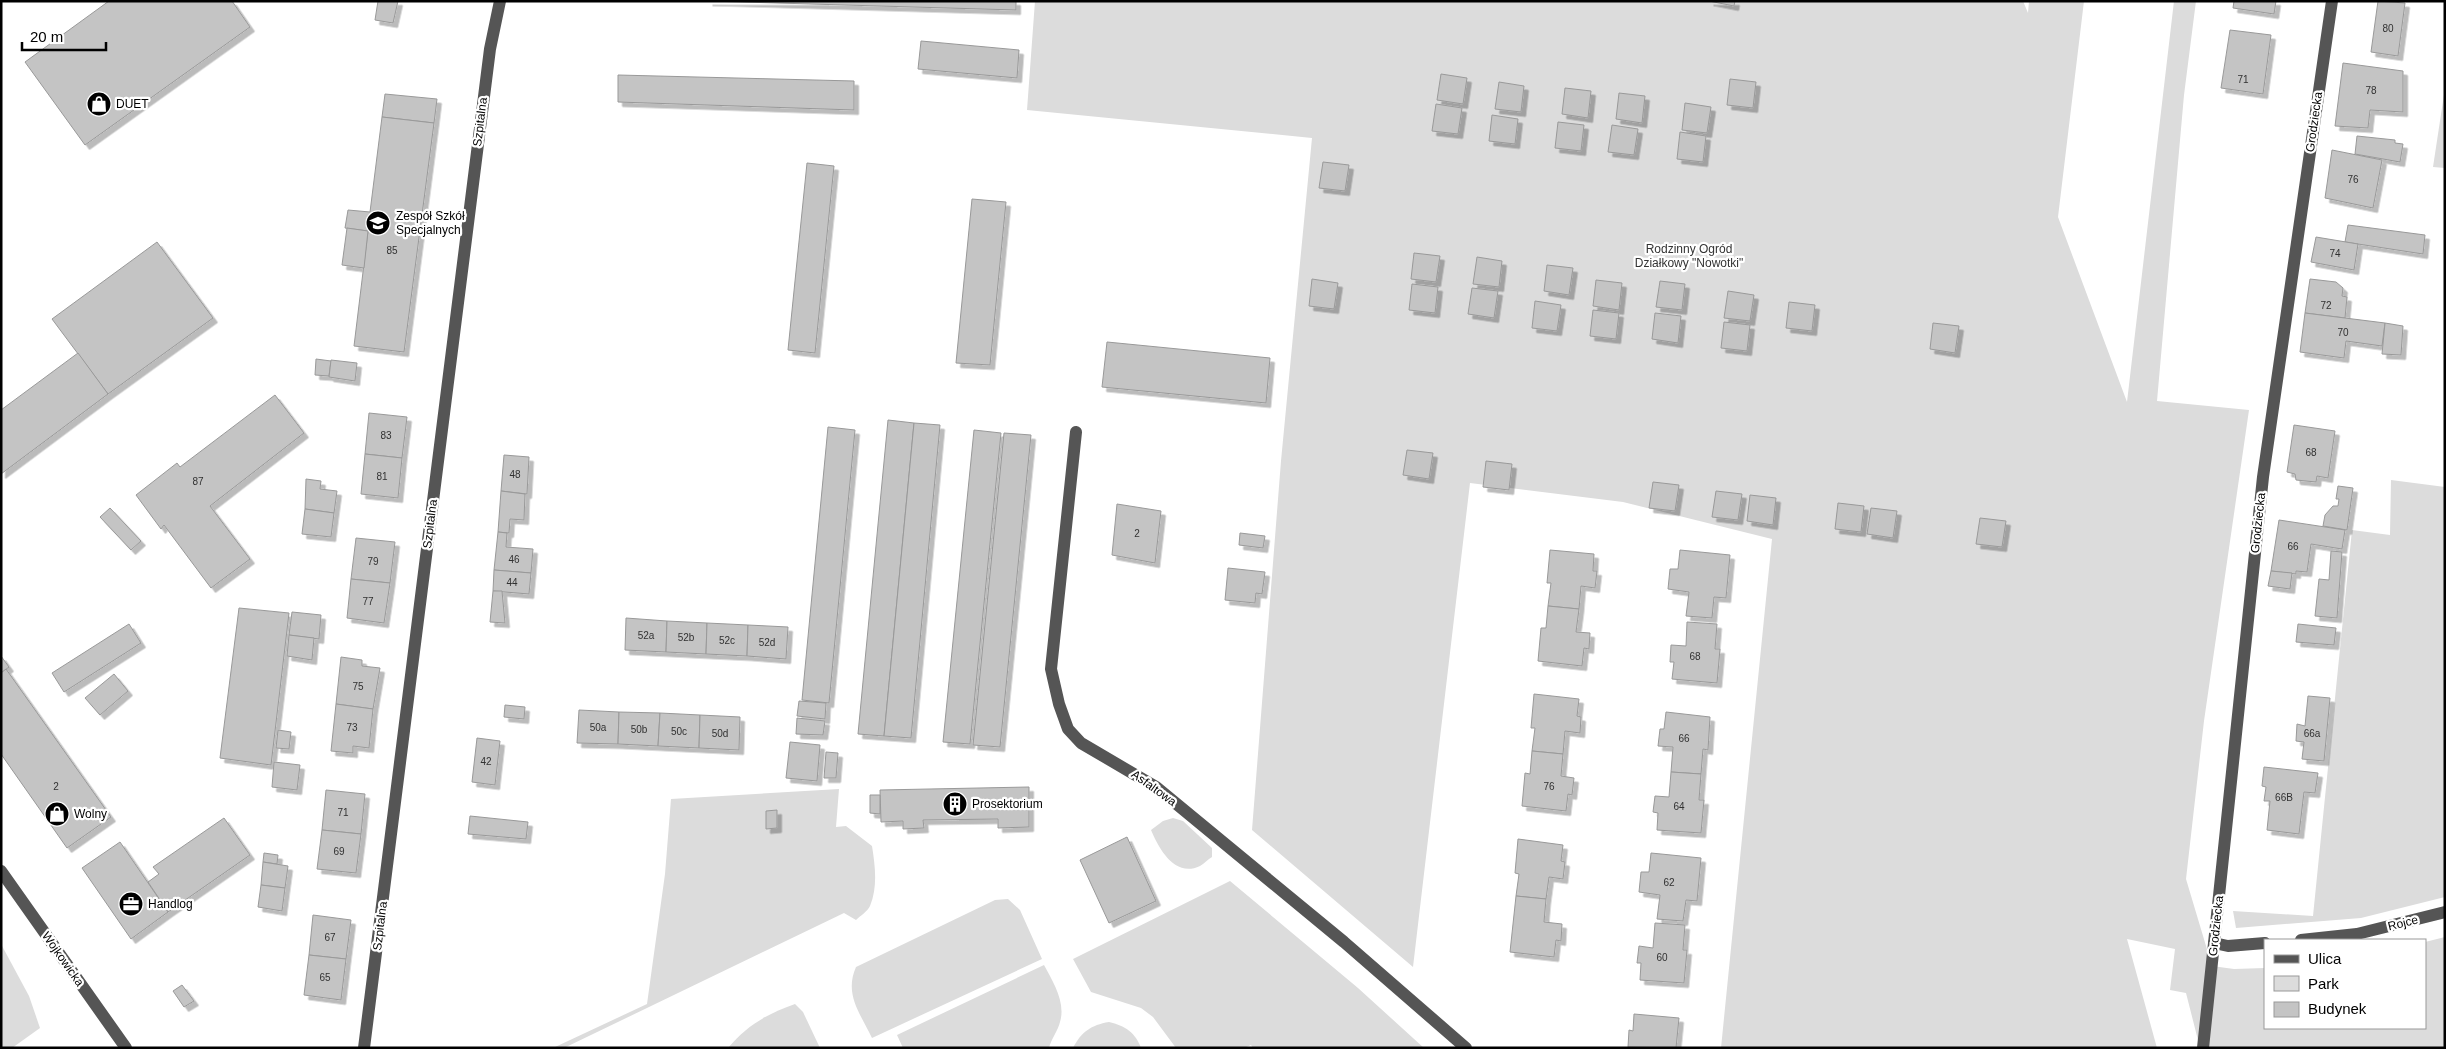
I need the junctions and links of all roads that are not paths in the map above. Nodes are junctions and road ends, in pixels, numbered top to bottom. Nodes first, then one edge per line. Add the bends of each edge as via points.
1 (500, 1) edge
2 (2332, 1) edge
3 (1076, 432) dead end
4 (1, 870) edge
5 (2445, 912) edge
6 (2310, 939) edge
7 (2214, 943) junction
8 (2264, 943) edge
9 (126, 1048) edge
10 (364, 1048) edge
11 (1466, 1048) edge
12 (2203, 1048) edge

1 - 10 street, Szpitalna via 490,49
2 - 7 street, Grodziecka via 2262,477
3 - 11 street, Asfaltowa via 1051,669 1068,729 1081,742 1156,787 1344,942
4 - 9 street, Wojkowicka
5 - 6 street, Rojce via 2357,934
7 - 8 street via 2228,946
7 - 12 street, Grodziecka

